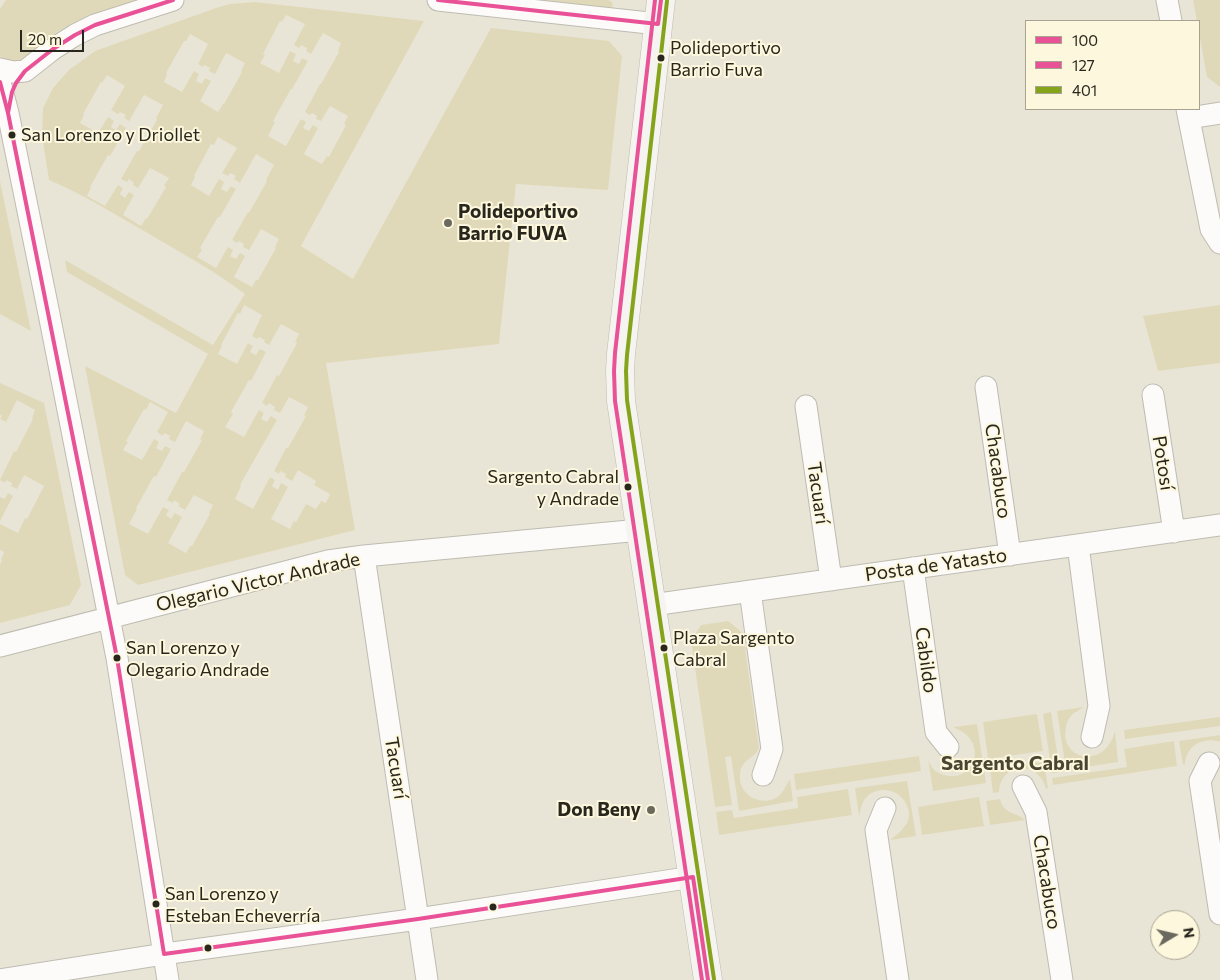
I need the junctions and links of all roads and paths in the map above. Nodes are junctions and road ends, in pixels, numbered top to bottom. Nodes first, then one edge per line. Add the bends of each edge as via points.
1 (173, 0) edge
2 (438, 0) edge
3 (1167, 0) edge
4 (475, 2) edge
5 (660, 12) edge
6 (1171, 20) edge
7 (0, 69) edge
8 (25, 71) junction
9 (0, 82) edge
10 (8, 113) junction
11 (1188, 113) edge
12 (1220, 113) edge
13 (1220, 243) edge
14 (986, 386) dead end
15 (1153, 395) dead end
16 (806, 406) dead end
17 (1220, 525) edge
18 (640, 530) junction
19 (1174, 532) junction
20 (1078, 545) junction
21 (1010, 555) junction
22 (364, 556) junction
23 (913, 568) junction
24 (831, 580) junction
25 (750, 591) junction
26 (652, 605) junction
27 (109, 618) junction
28 (0, 646) edge
29 (1092, 737) dead end
30 (948, 747) dead end
31 (1209, 763) dead end
32 (763, 775) dead end
33 (1023, 786) dead end
34 (885, 808) dead end
35 (693, 877) junction
36 (1220, 914) edge
37 (418, 919) junction
38 (164, 954) junction
39 (0, 980) edge
40 (168, 980) edge
41 (427, 980) edge
42 (708, 980) edge
43 (898, 980) edge
44 (1062, 980) edge

1 - 8 street via 95,25 53,49
2 - 4 street
3 - 6 street
4 - 5 street
5 - 18 main road via 620,371 621,401
7 - 8 street
8 - 10 street via 12,92
9 - 10 street
10 - 27 street
11 - 12 street
11 - 13 street via 1211,228
14 - 21 street, Chacabuco
15 - 19 street, Potosí
16 - 24 street, Tacuarí
17 - 19 street, Posta de Yatasto
18 - 22 street, Olegario Victor Andrade
18 - 26 main road
19 - 20 street, Posta de Yatasto
20 - 21 street, Posta de Yatasto
20 - 29 street via 1099,706
21 - 23 street, Posta de Yatasto
22 - 27 street, Olegario Victor Andrade via 328,561
22 - 37 street, Tacuarí
23 - 24 street, Posta de Yatasto
23 - 30 street, Cabildo via 936,732
24 - 25 street, Posta de Yatasto
25 - 26 street, Posta de Yatasto
25 - 32 street via 772,748
26 - 35 main road
27 - 28 street, Olegario Victor Andrade
27 - 38 street
31 - 36 street via 1200,781
33 - 44 street, Chacabuco via 1036,812
34 - 43 street via 876,830
35 - 37 street
35 - 42 main road
37 - 38 street
37 - 41 street, Tacuarí
38 - 39 street
38 - 40 street

